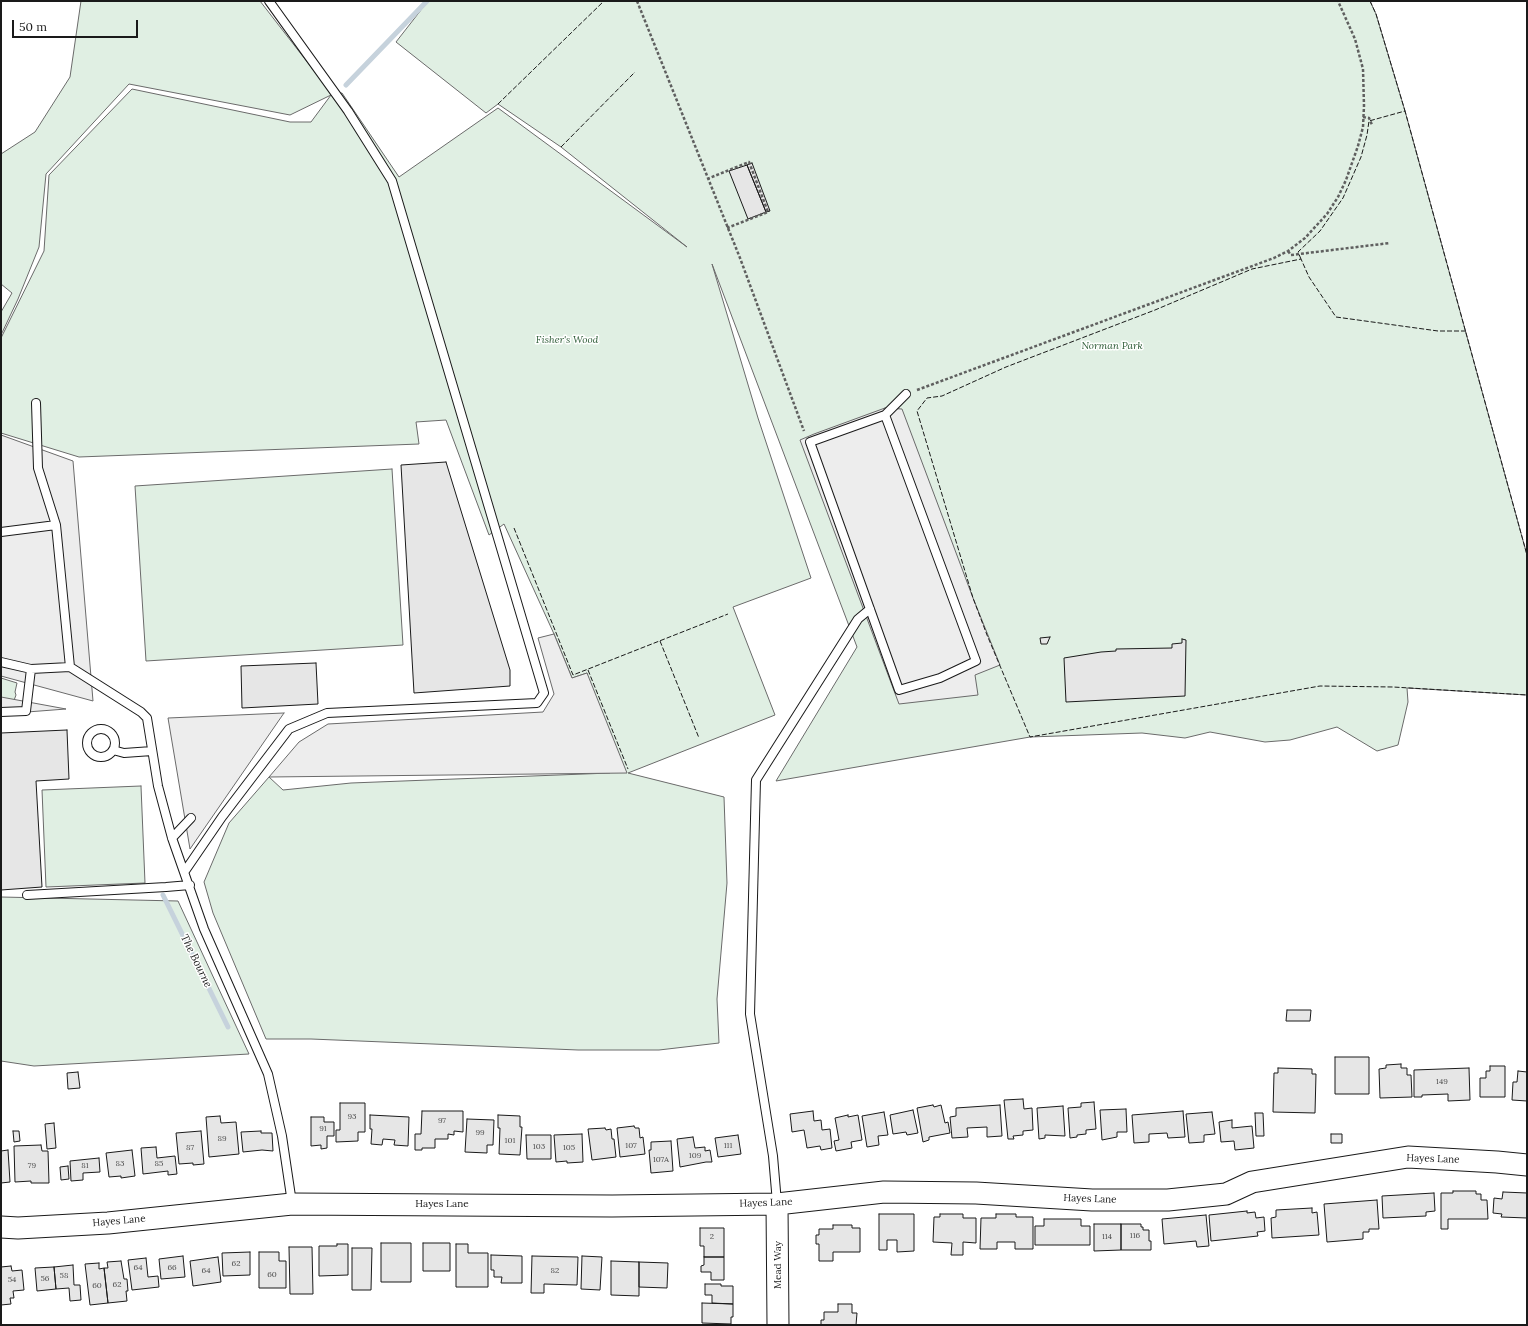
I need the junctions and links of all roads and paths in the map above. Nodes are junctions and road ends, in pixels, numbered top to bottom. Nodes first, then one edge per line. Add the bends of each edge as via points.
1 (269, 1) edge
2 (637, 1) edge
3 (1338, 1) edge
4 (1364, 117) junction
5 (1372, 125) dead end
6 (707, 178) junction
7 (728, 228) junction
8 (1390, 243) dead end
9 (1288, 251) junction
10 (906, 394) joint
11 (36, 403) dead end
12 (885, 414) junction
13 (810, 442) junction
14 (56, 525) junction
15 (1, 532) edge
16 (870, 609) junction
17 (1, 662) edge
18 (70, 667) junction
19 (31, 669) junction
20 (1, 712) edge
21 (113, 750) dead end
22 (152, 751) junction
23 (191, 818) dead end
24 (172, 838) junction
25 (185, 871) junction
26 (190, 885) junction
27 (27, 895) dead end
28 (1527, 1165) edge
29 (292, 1204) junction
30 (777, 1204) junction
31 (1, 1226) edge
32 (778, 1325) edge

1 - 25 lane via 348,111 392,181 544,693 538,703 326,713 289,729 222,817
2 - 6 path
3 - 4 path via 1355,39 1364,69
4 - 5 path via 1369,118
4 - 9 path via 1358,146 1338,197 1317,227
6 - 7 path
6 - 7 path via 749,162 768,212
7 - 13 path
8 - 9 path via 1291,255
9 - 10 path
10 - 12 lane
11 - 14 lane via 38,468
12 - 13 lane
12 - 16 lane via 976,661 940,678 899,690
13 - 16 lane
14 - 15 lane
14 - 18 lane
16 - 30 lane via 858,619 756,780 750,1014 773,1156
17 - 19 lane
18 - 19 lane
18 - 22 lane via 147,718
19 - 20 lane via 26,711
21 - 22 lane via 124,753
22 - 24 lane
23 - 24 lane
24 - 25 lane
25 - 26 lane
26 - 27 lane
26 - 29 lane via 204,929 268,1074 282,1136
28 - 30 main road, Hayes Lane via 1408,1157 1252,1182 1226,1194 1168,1200 1092,1200 976,1193 884,1192
29 - 30 main road, Hayes Lane
29 - 31 main road, Hayes Lane via 108,1223 18,1228
30 - 32 main road, Mead Way

